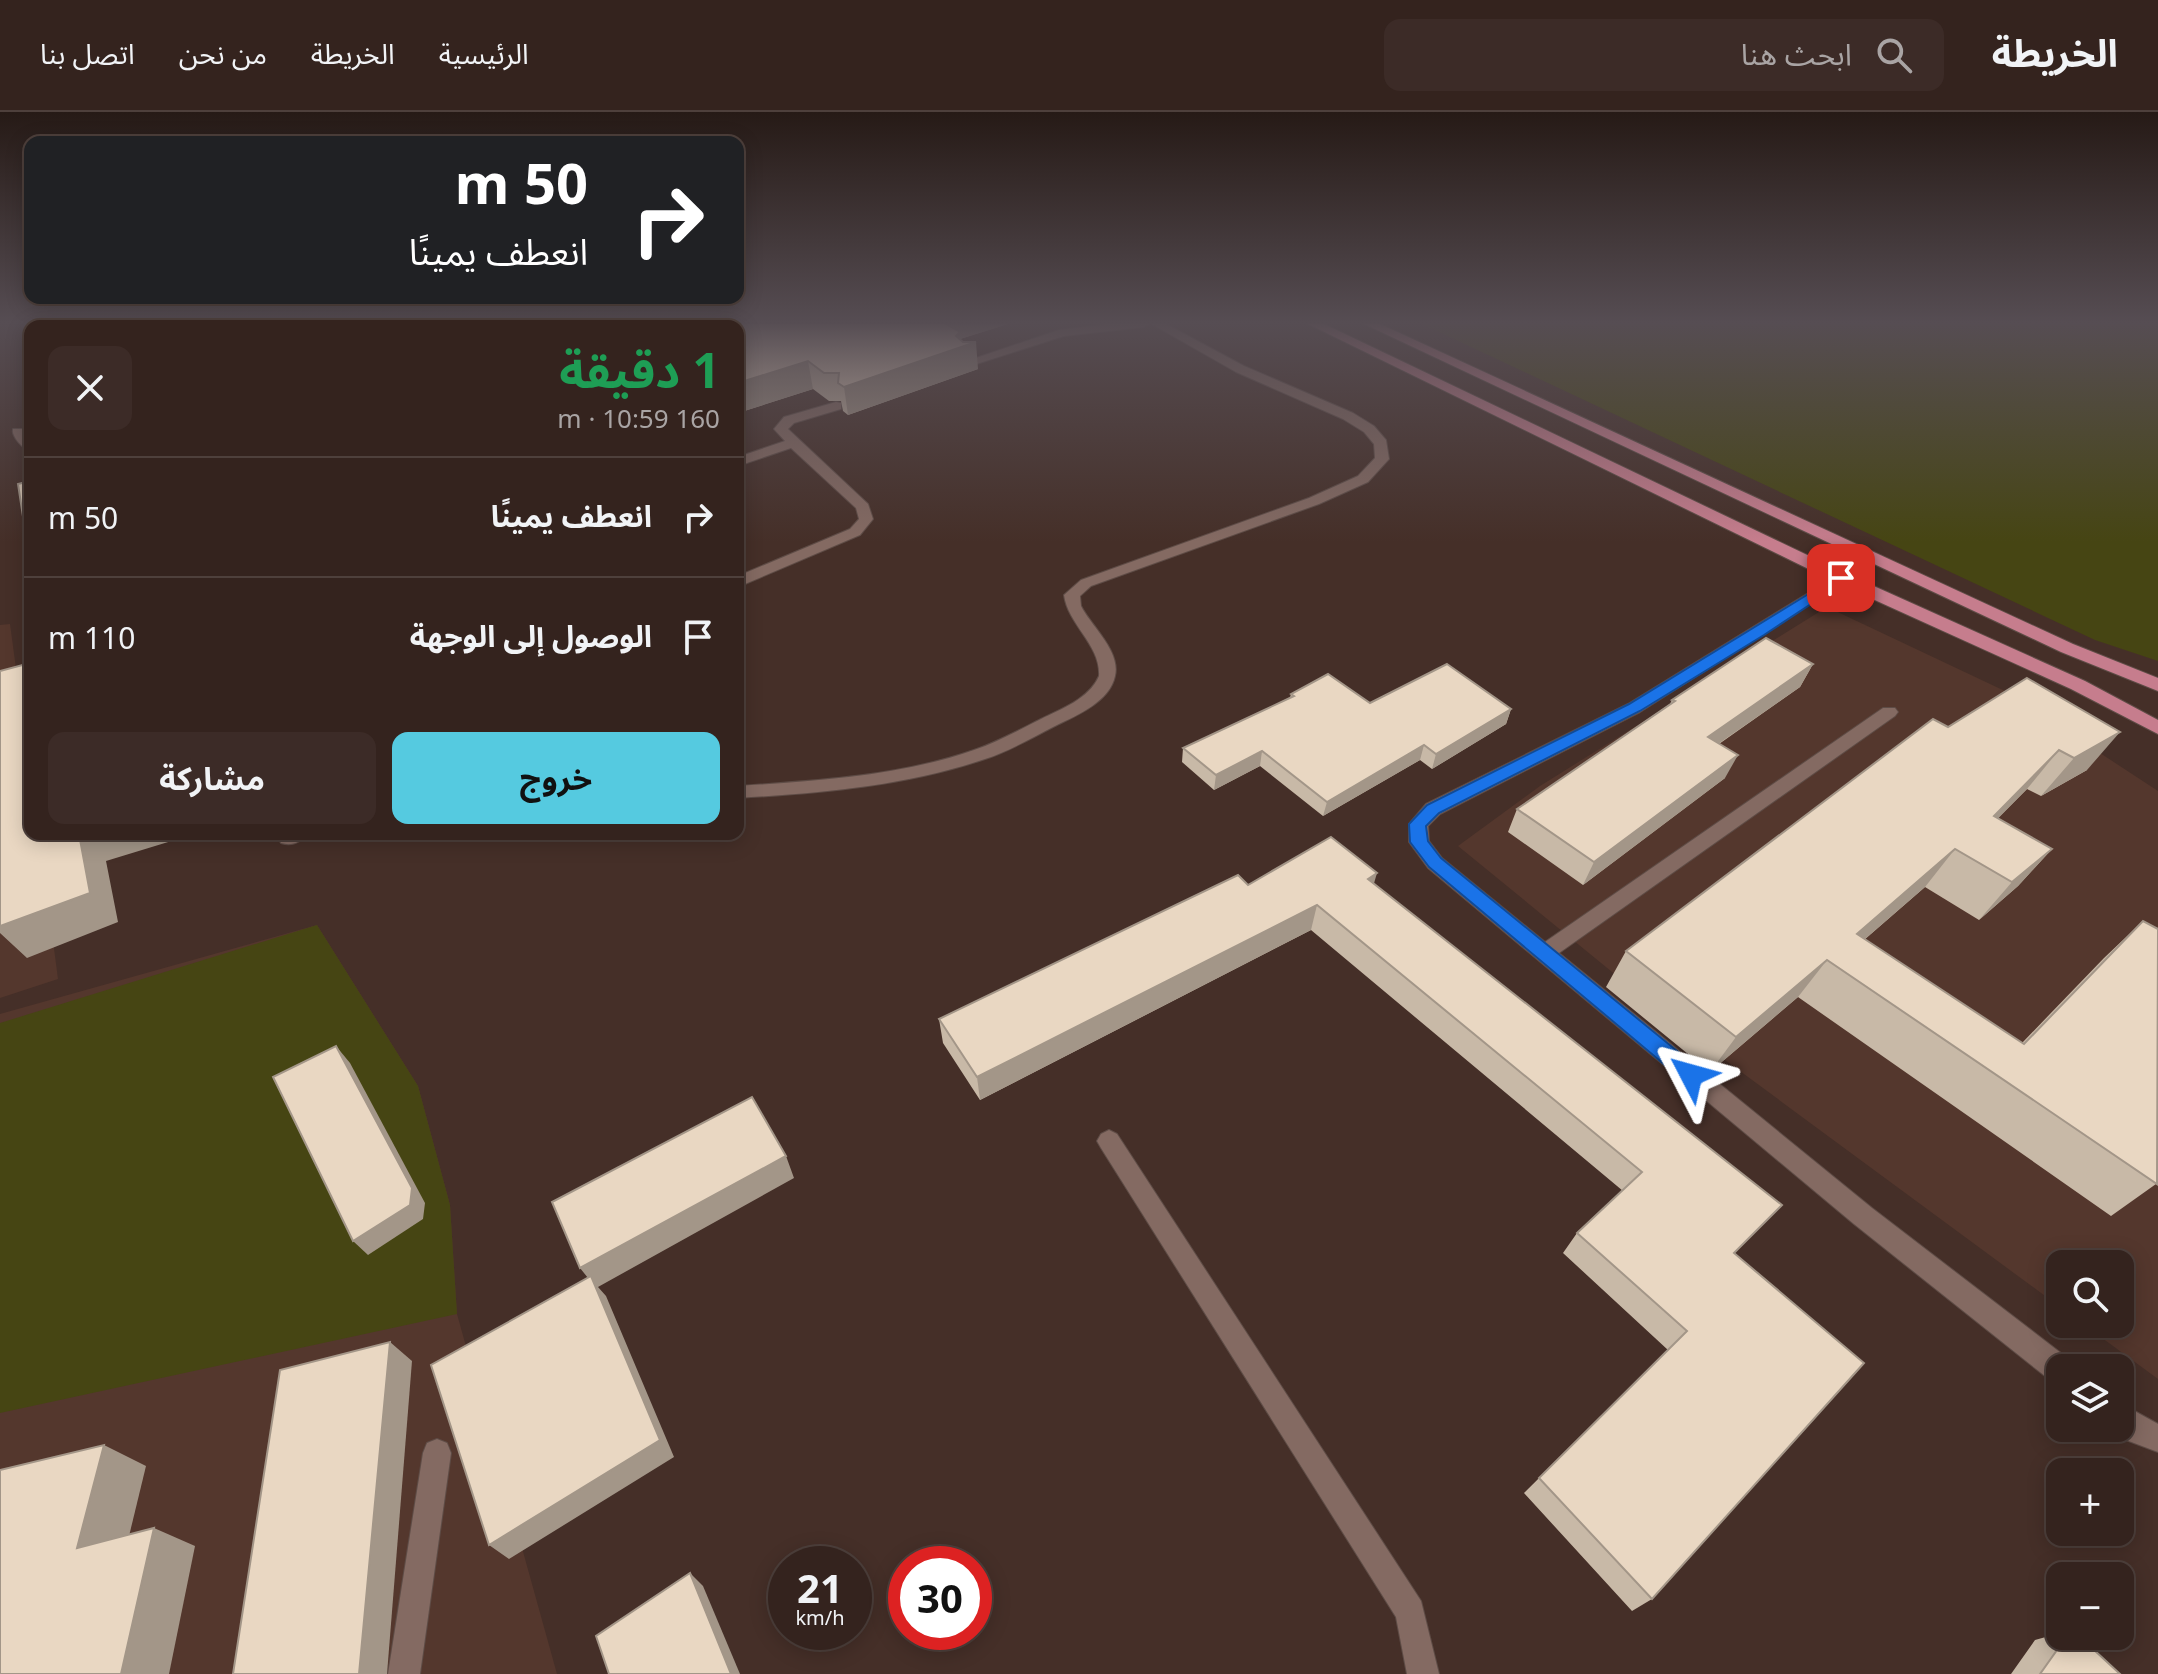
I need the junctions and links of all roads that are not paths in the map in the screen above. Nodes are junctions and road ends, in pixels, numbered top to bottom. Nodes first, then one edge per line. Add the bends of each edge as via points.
1 (1302, 396) edge
2 (1463, 396) edge
3 (1525, 396) edge
4 (836, 406) edge
5 (18, 432) dead end
6 (24, 440) edge
7 (793, 443) junction
8 (744, 460) edge
9 (1841, 578) junction
10 (744, 579) edge
11 (2158, 685) edge
12 (1889, 712) dead end
13 (2158, 728) edge
14 (744, 791) edge
15 (1544, 953) junction
16 (1109, 1141) dead end
17 (2046, 1359) edge
18 (2134, 1428) edge
19 (2158, 1438) edge
20 (437, 1453) dead end
21 (404, 1674) edge
22 (1423, 1674) edge

1 - 14 street via 1369,429 1381,443 1382,459 1363,479 1314,501 1086,583 1072,595 1072,608 1107,660 1107,676 1096,693 1068,713 952,762 897,774
2 - 9 highway
3 - 11 highway via 2067,648
4 - 7 street via 789,420 781,429
5 - 6 street
7 - 8 street
7 - 10 street via 863,507 866,519 855,532
9 - 13 highway via 2078,685
9 - 15 street via 1634,708 1433,809 1418,824 1419,842 1435,863
12 - 15 street
15 - 17 street
16 - 22 street via 1410,1612
18 - 19 street
20 - 21 street

